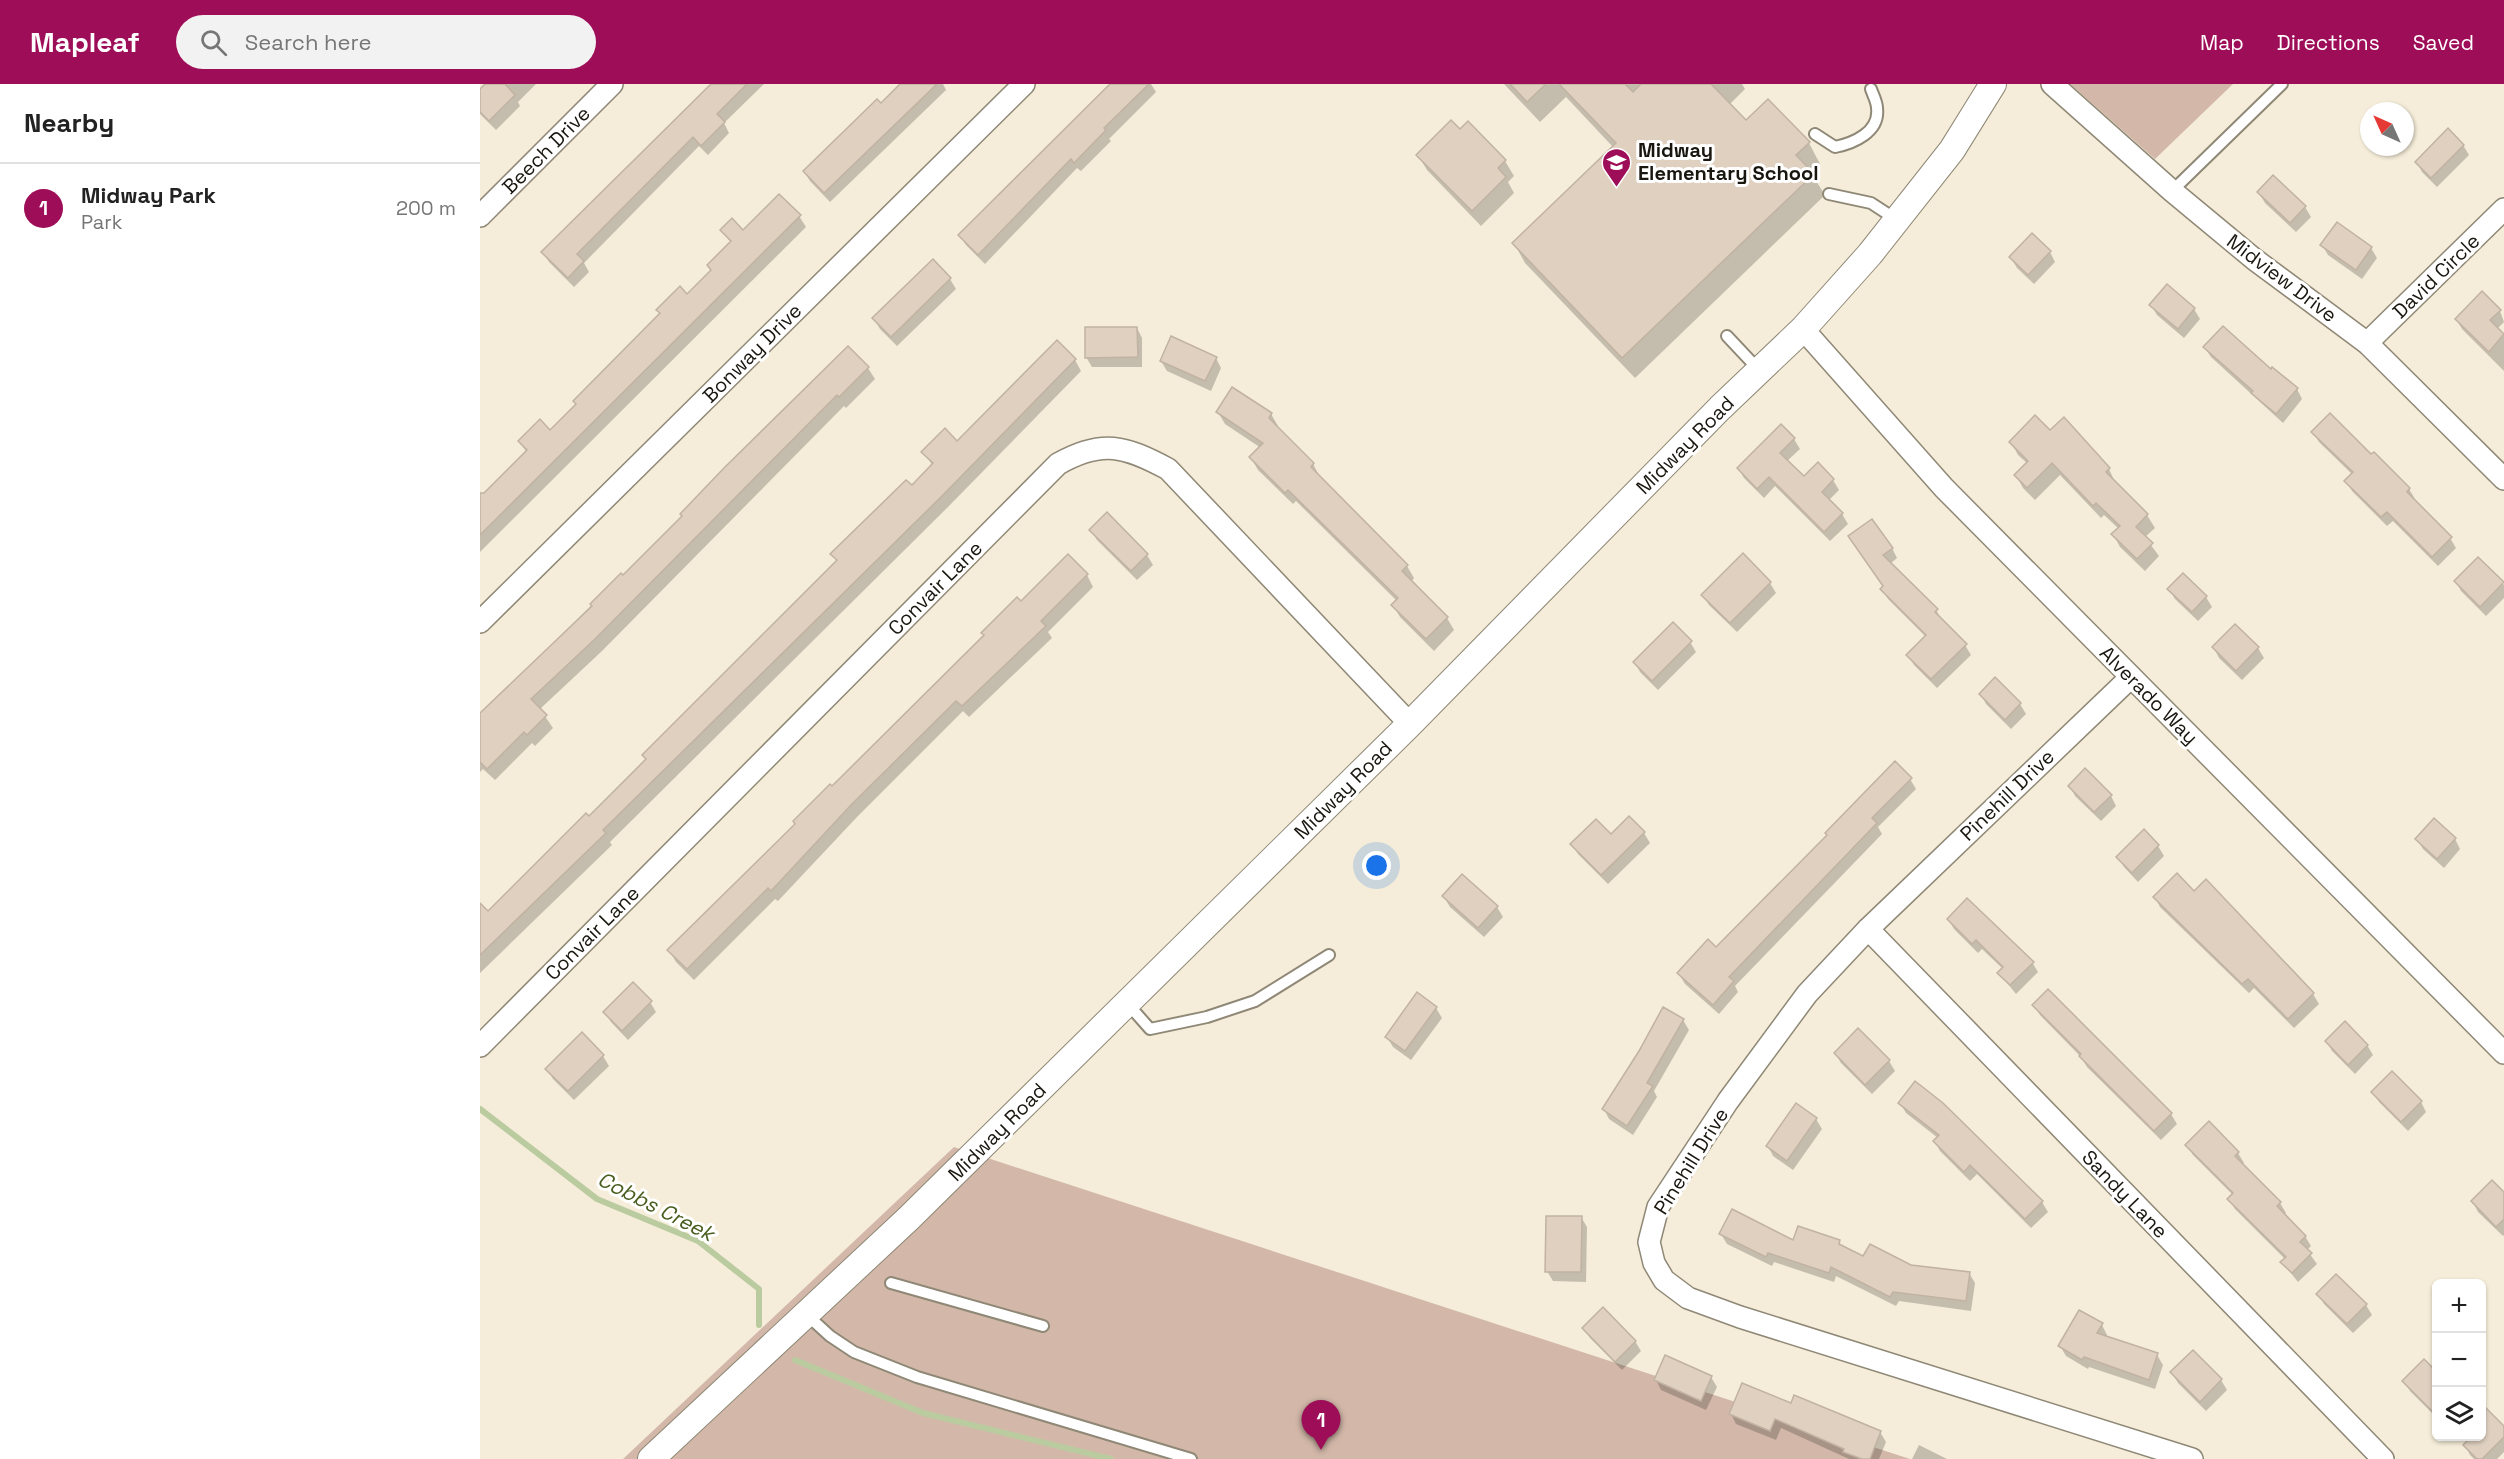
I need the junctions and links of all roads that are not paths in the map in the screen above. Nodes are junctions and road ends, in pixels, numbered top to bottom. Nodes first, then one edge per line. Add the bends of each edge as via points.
1 (612, 84) edge
2 (1024, 84) edge
3 (1993, 84) edge
4 (2052, 84) edge
5 (2282, 84) edge
6 (1871, 89) dead end
7 (1815, 134) dead end
8 (2172, 191) junction
9 (1829, 194) dead end
10 (2504, 209) edge
11 (480, 216) edge
12 (1897, 220) junction
13 (1803, 330) junction
14 (1727, 336) dead end
15 (2367, 343) junction
16 (1759, 370) junction
17 (2504, 479) edge
18 (480, 622) edge
19 (2131, 677) junction
20 (1410, 724) junction
21 (1868, 929) junction
22 (1329, 955) dead end
23 (1127, 1003) junction
24 (480, 1046) edge
25 (2504, 1053) edge
26 (891, 1283) dead end
27 (807, 1315) junction
28 (1043, 1326) dead end
29 (651, 1459) edge
30 (1191, 1459) edge
31 (2192, 1459) edge
32 (2383, 1459) edge

1 - 11 street, Beech Drive
2 - 18 street, Bonway Drive
3 - 12 street, Midway Road via 1952,150
4 - 8 street, Midview Drive
5 - 8 lane
6 - 7 lane via 1878,109 1874,126 1852,143 1835,147
8 - 15 street, Midview Drive via 2254,259
9 - 12 lane via 1871,203
10 - 15 street, David Circle
12 - 13 street, Midway Road
13 - 16 street, Midway Road
13 - 19 street, Alverado Way via 1944,488
14 - 16 lane
15 - 17 street, Midview Drive
16 - 20 street, Midway Road
19 - 21 street, Pinehill Drive
19 - 25 street, Alverado Way
20 - 23 street, Midway Road
20 - 24 street, Convair Lane via 1168,469 1119,448 1078,453 1058,464
21 - 31 street, Pinehill Drive via 1808,994 1728,1101 1658,1207 1649,1242 1654,1263 1664,1280 1688,1298 1740,1317
21 - 32 street, Sandy Lane
22 - 23 lane via 1255,1000 1207,1017 1150,1029
23 - 27 street, Midway Road
26 - 28 lane
27 - 29 street, Midway Road
27 - 30 lane via 854,1352 916,1377

